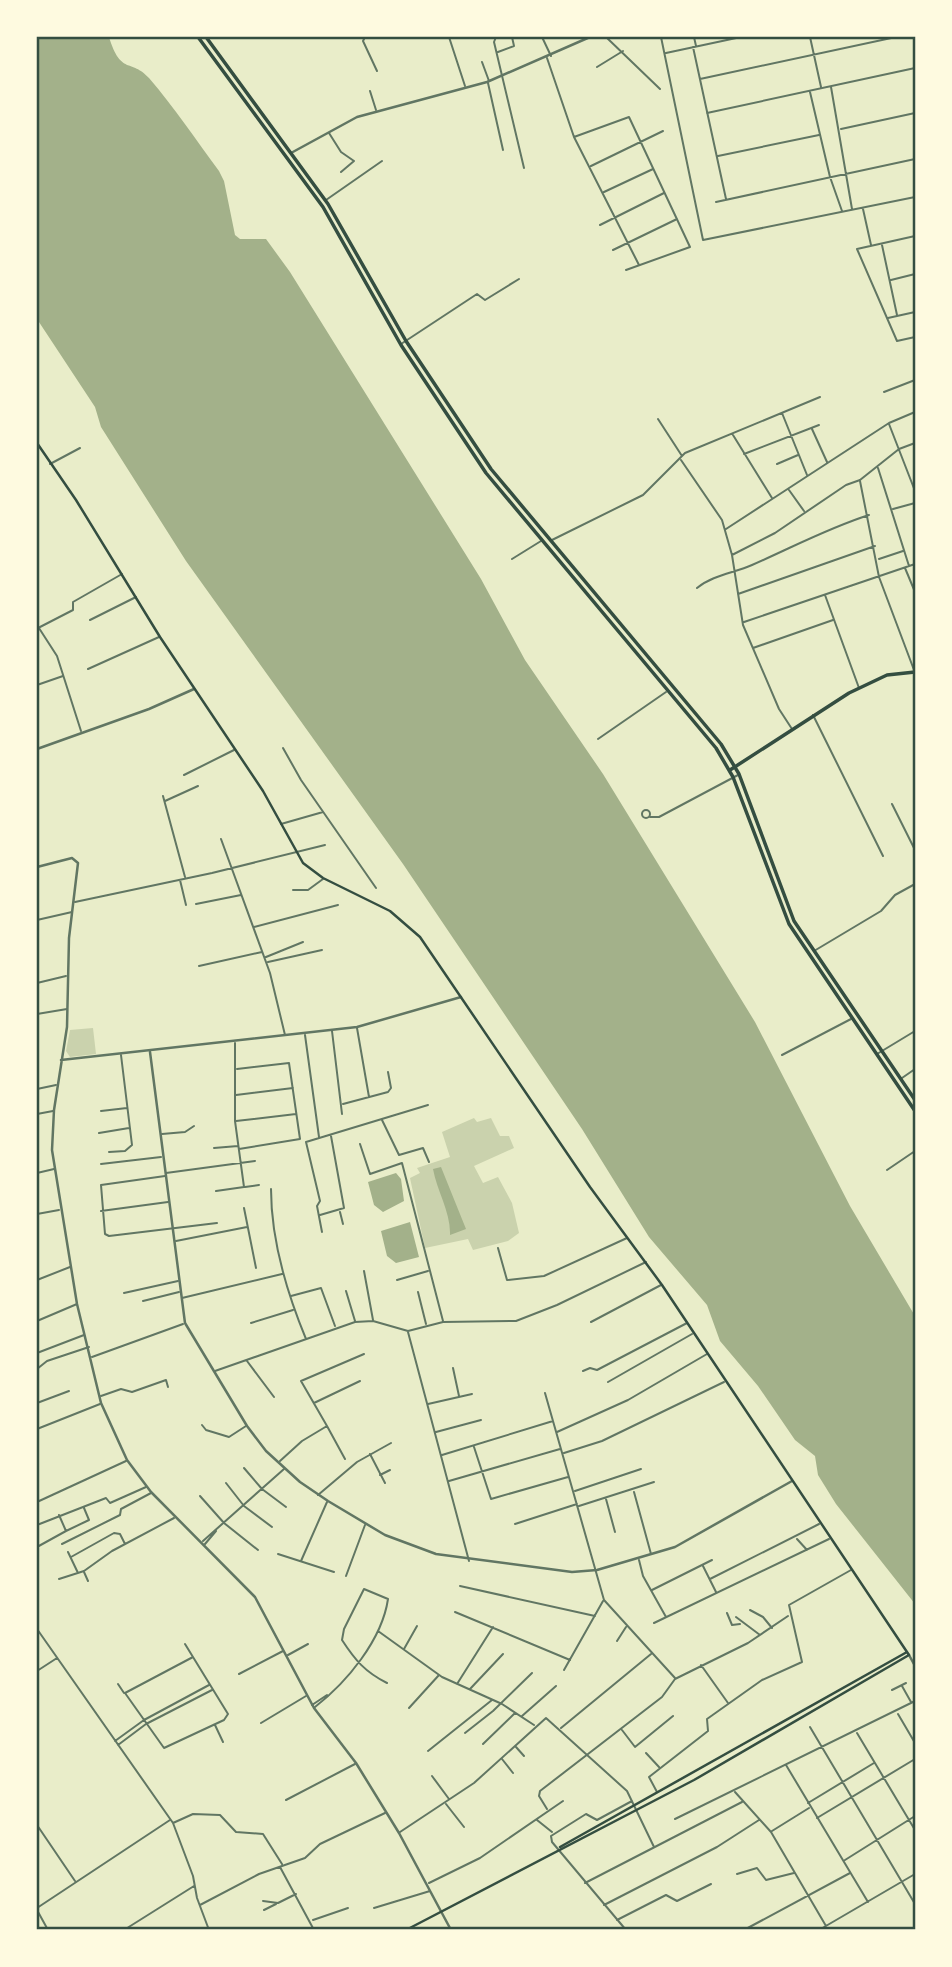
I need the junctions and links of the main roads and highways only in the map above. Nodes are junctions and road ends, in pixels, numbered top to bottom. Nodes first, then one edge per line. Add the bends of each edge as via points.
1 (198, 37) edge
2 (206, 37) edge
3 (310, 179) junction
4 (305, 183) junction
5 (37, 443) edge
6 (610, 611) junction
7 (605, 615) junction
8 (640, 647) junction
9 (635, 651) junction
10 (915, 672) edge
11 (735, 766) junction
12 (730, 769) junction
13 (814, 958) junction
14 (915, 1098) edge
15 (915, 1111) edge
16 (908, 1653) junction
17 (770, 1730) junction
18 (773, 1735) junction
19 (557, 1849) junction
20 (406, 1930) edge

1 - 4 main road
2 - 3 main road
3 - 4 main road
3 - 6 main road via 406,341 491,469
4 - 7 main road via 401,345 486,473
5 - 16 main road via 235,750 295,853 323,878 402,918 420,937 662,1284
6 - 7 main road
6 - 8 main road
7 - 9 main road
8 - 9 main road
8 - 11 main road
9 - 12 main road
10 - 11 main road via 887,675 859,688
11 - 12 main road
11 - 13 main road via 789,909
12 - 13 main road via 786,917
13 - 14 main road
13 - 15 main road
16 - 17 main road
16 - 18 main road
17 - 18 main road
17 - 19 main road
18 - 19 main road
19 - 20 main road

